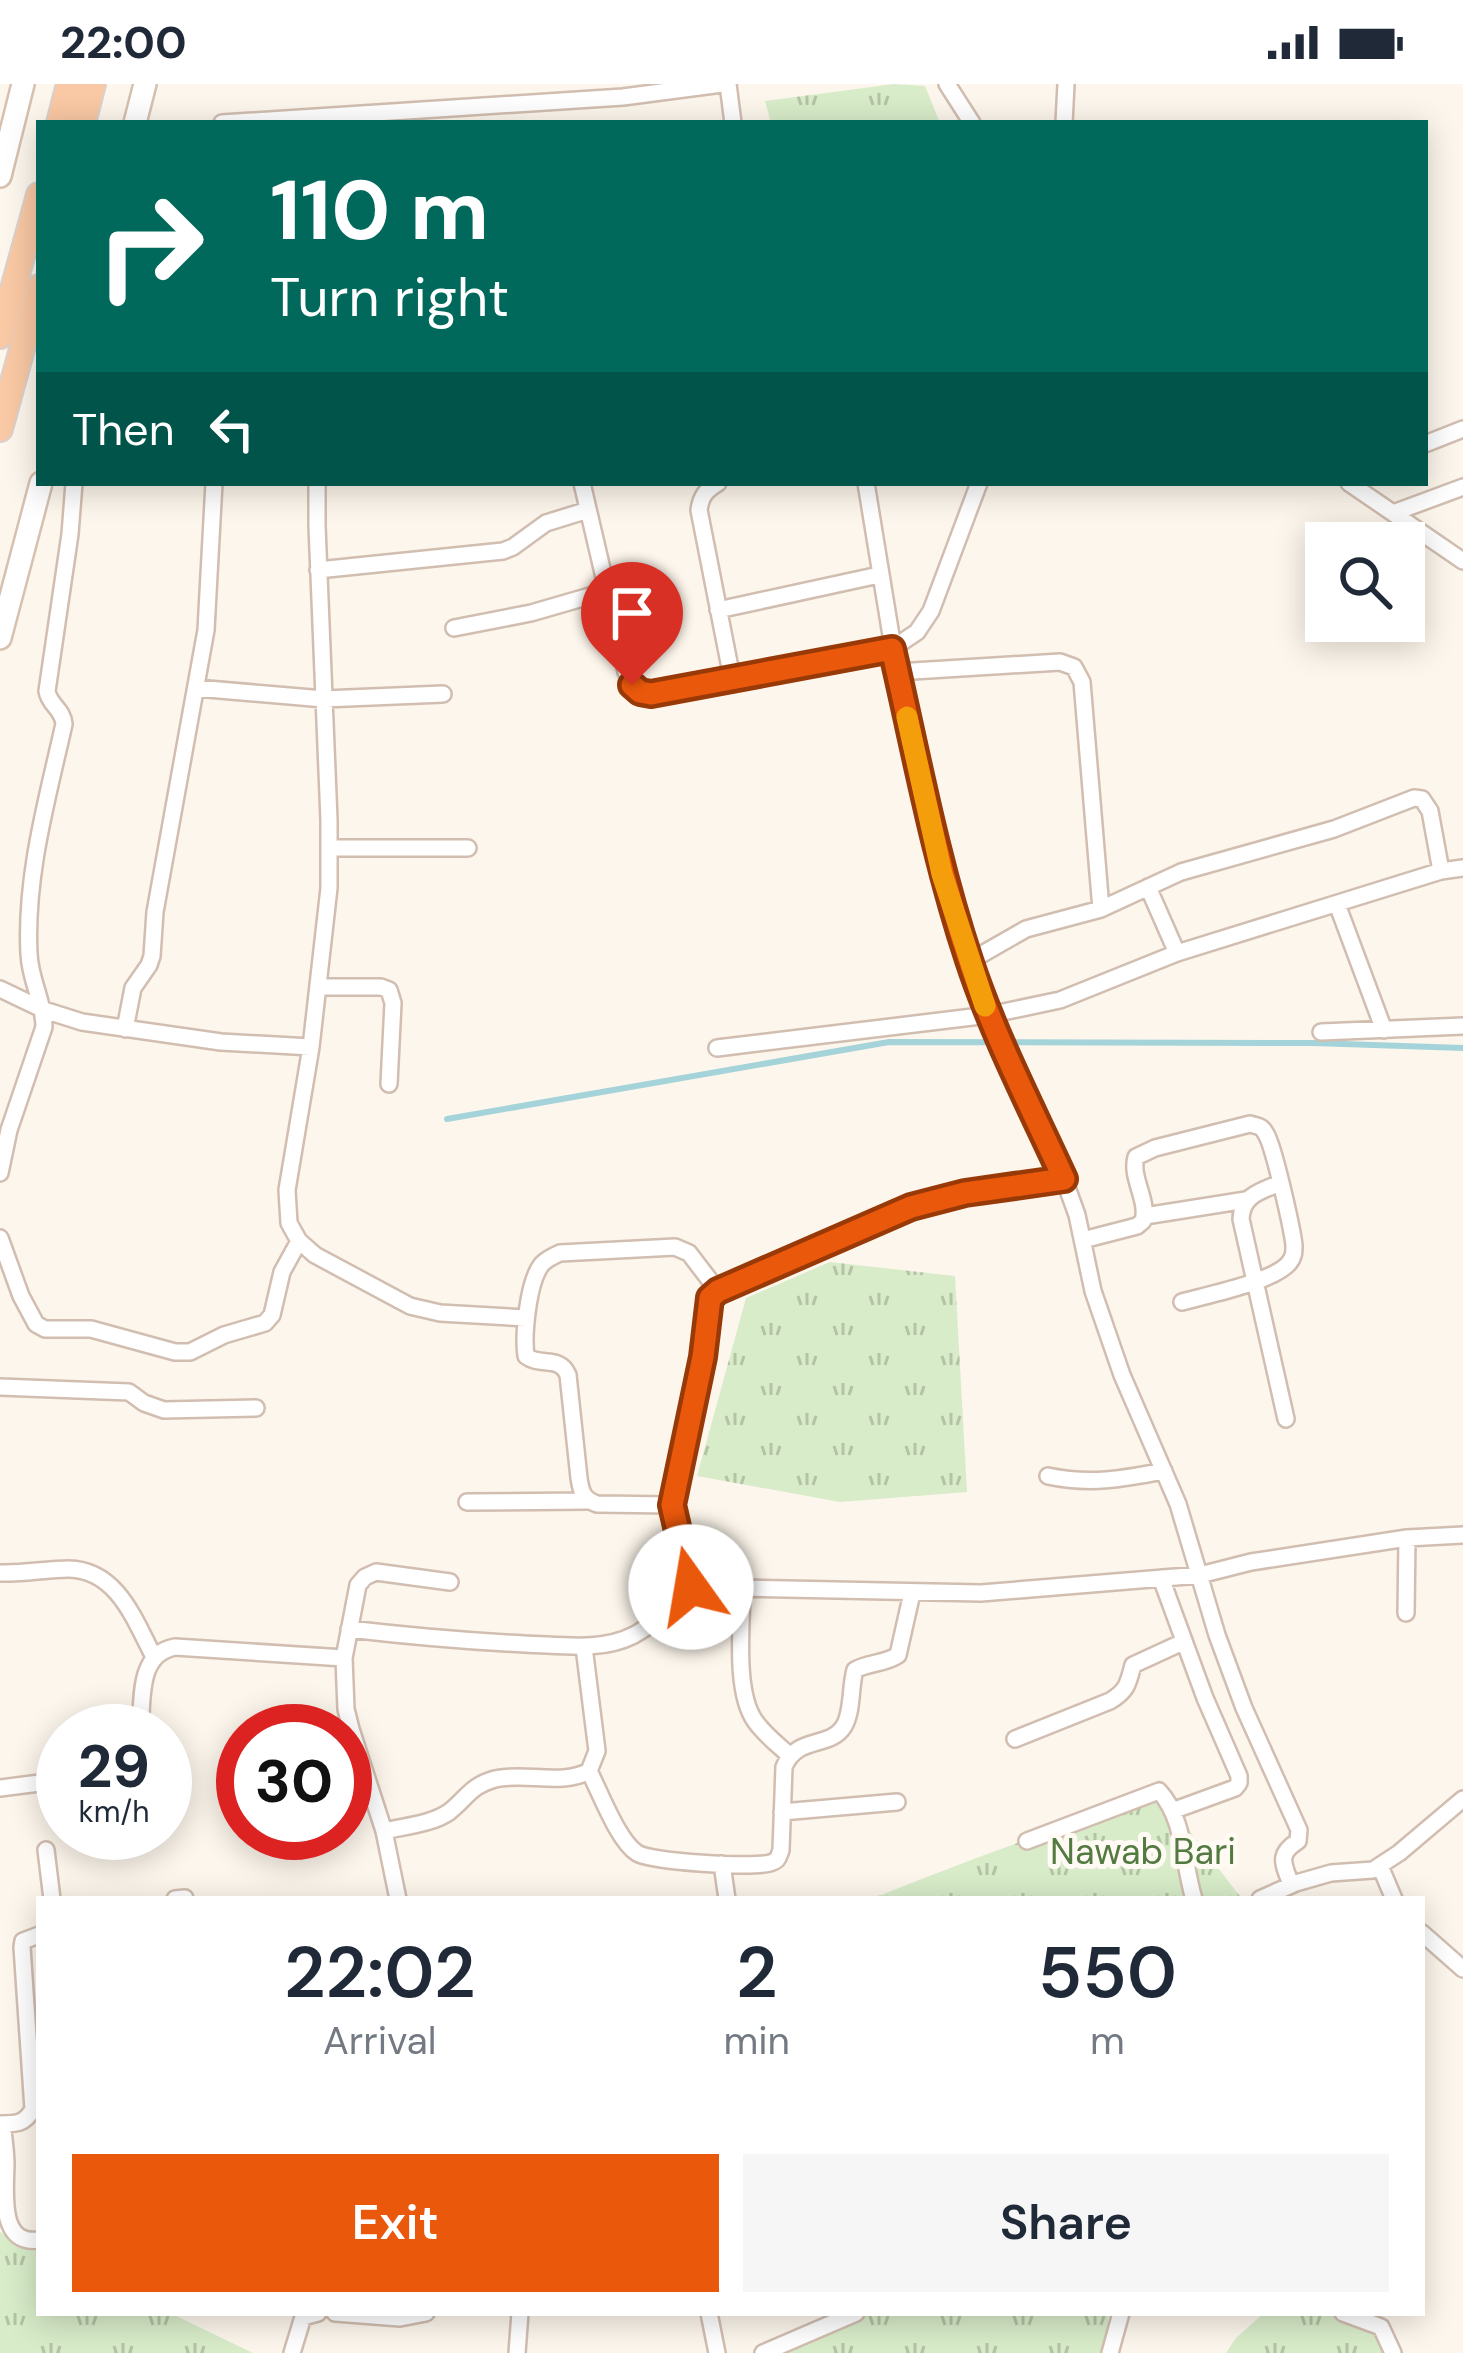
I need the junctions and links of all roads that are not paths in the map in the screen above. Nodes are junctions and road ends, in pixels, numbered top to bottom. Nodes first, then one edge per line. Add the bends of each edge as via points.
1 (23, 84) edge
2 (69, 84) edge
3 (93, 84) edge
4 (145, 84) edge
5 (725, 84) edge
6 (947, 84) edge
7 (1066, 84) edge
8 (622, 91) edge
9 (334, 119) edge
10 (60, 120) edge
11 (84, 120) edge
12 (136, 120) edge
13 (732, 120) edge
14 (969, 120) edge
15 (1064, 120) edge
16 (3, 152) edge
17 (0, 176) edge
18 (36, 206) edge
19 (36, 297) edge
20 (0, 336) edge
21 (0, 429) edge
22 (1463, 429) edge
23 (1428, 443) edge
24 (39, 486) edge
25 (74, 486) edge
26 (214, 486) edge
27 (317, 486) edge
28 (582, 486) edge
29 (709, 486) edge
30 (866, 486) edge
31 (978, 486) edge
32 (1354, 486) edge
33 (1463, 487) edge
34 (588, 509) junction
35 (1393, 512) junction
36 (1463, 561) edge
37 (318, 570) junction
38 (879, 575) junction
39 (607, 590) junction
40 (718, 610) junction
41 (454, 628) dead end
42 (0, 638) edge
43 (892, 649) junction
44 (898, 672) junction
45 (731, 679) junction
46 (196, 688) junction
47 (443, 694) dead end
48 (324, 699) junction
49 (329, 848) junction
50 (468, 848) dead end
51 (1463, 868) edge
52 (1441, 871) junction
53 (1148, 887) junction
54 (1337, 904) junction
55 (1101, 909) junction
56 (1177, 953) junction
57 (970, 961) junction
58 (318, 987) junction
59 (0, 989) edge
60 (44, 1010) junction
61 (989, 1015) junction
62 (1463, 1026) edge
63 (124, 1029) junction
64 (1384, 1030) junction
65 (1321, 1032) dead end
66 (311, 1047) junction
67 (717, 1048) dead end
68 (389, 1084) dead end
69 (0, 1173) edge
70 (1064, 1179) junction
71 (1280, 1183) junction
72 (1246, 1200) junction
73 (1145, 1216) junction
74 (0, 1238) edge
75 (1082, 1240) junction
76 (299, 1241) junction
77 (1255, 1282) junction
78 (718, 1291) junction
79 (1182, 1302) dead end
80 (526, 1318) junction
81 (0, 1387) edge
82 (256, 1408) dead end
83 (1286, 1419) dead end
84 (1163, 1471) junction
85 (1048, 1476) dead end
86 (587, 1501) junction
87 (467, 1502) dead end
88 (672, 1505) junction
89 (1463, 1535) edge
90 (1407, 1538) junction
91 (0, 1573) edge
92 (1200, 1575) junction
93 (1161, 1578) junction
94 (450, 1582) dead end
95 (691, 1587) junction
96 (742, 1588) junction
97 (912, 1593) junction
98 (1406, 1613) dead end
99 (349, 1629) junction
100 (1183, 1642) junction
101 (584, 1647) junction
102 (153, 1655) junction
103 (344, 1658) junction
104 (143, 1704) edge
105 (1016, 1739) dead end
106 (789, 1755) junction
107 (590, 1771) junction
108 (36, 1783) edge
109 (0, 1788) edge
110 (1463, 1799) edge
111 (897, 1802) dead end
112 (1172, 1811) junction
113 (782, 1812) junction
114 (384, 1831) junction
115 (1027, 1841) dead end
116 (47, 1860) edge
117 (722, 1864) junction
118 (1379, 1866) junction
119 (1291, 1885) junction
120 (52, 1896) edge
121 (397, 1896) edge
122 (727, 1896) edge
123 (1194, 1896) edge
124 (1267, 1896) edge
125 (1393, 1896) edge
126 (36, 1935) edge
127 (1425, 1937) edge
128 (1463, 1969) edge
129 (32, 1997) edge
130 (1, 2124) edge
131 (36, 2240) edge
132 (302, 2316) edge
133 (366, 2316) edge
134 (403, 2316) edge
135 (520, 2316) edge
136 (710, 2316) edge
137 (849, 2316) edge
138 (1120, 2316) edge
139 (1351, 2316) edge
140 (292, 2353) edge
141 (517, 2353) edge
142 (717, 2353) edge
143 (763, 2353) edge
144 (1110, 2353) edge
145 (1393, 2353) edge

1 - 16 main road
2 - 10 highway
3 - 11 highway
4 - 12 main road
5 - 8 street
5 - 13 street
6 - 14 street
7 - 15 street
8 - 9 street
16 - 17 main road
18 - 20 highway
19 - 21 highway
22 - 23 street
24 - 42 main road
25 - 60 street via 46,691 64,724 28,927
26 - 46 street
27 - 37 street
28 - 34 street
29 - 40 street via 699,510
30 - 38 street
31 - 43 street via 931,610
32 - 35 street
33 - 35 street
34 - 37 street via 503,550
34 - 39 street
35 - 36 street
37 - 48 street
38 - 40 street
38 - 43 street
39 - 41 street
39 - 45 street via 626,672 640,692
40 - 45 street
43 - 44 street
43 - 45 street
44 - 55 street via 1074,667 1082,682
44 - 57 street via 942,874
46 - 48 street
46 - 63 street via 152,956 133,988
47 - 48 street
48 - 49 street
49 - 50 street
49 - 58 street
51 - 52 street
52 - 53 street via 1430,811 1414,798
52 - 54 street
53 - 55 street
53 - 56 street
54 - 56 street
54 - 64 street
55 - 57 street via 1026,928
56 - 61 street via 1060,1000
57 - 61 street
58 - 66 street
58 - 68 street via 389,990
59 - 60 street
60 - 63 street
60 - 69 street
61 - 67 street
61 - 70 street
62 - 64 street
63 - 66 street
64 - 65 street
66 - 76 street via 287,1190
70 - 75 street
70 - 78 street via 911,1207
71 - 72 street
71 - 73 street via 1267,1135 1250,1124 1136,1156
71 - 77 street via 1293,1258
72 - 73 street
72 - 77 street via 1241,1219
73 - 75 street via 1137,1226
74 - 76 street via 36,1324 176,1352 265,1323
75 - 84 street via 1122,1376
76 - 80 street via 410,1306
77 - 79 street
77 - 83 street
78 - 80 street via 675,1247 560,1253 539,1267
78 - 88 street via 710,1298
80 - 86 street via 526,1356 558,1363 568,1375
81 - 82 street via 129,1392 164,1410
84 - 85 street via 1099,1482
84 - 92 street
86 - 87 street
86 - 88 street
88 - 95 street
89 - 90 street
90 - 92 street
90 - 98 street
91 - 102 street via 74,1569 99,1576 127,1606
92 - 93 street
92 - 119 street via 1244,1708 1299,1830 1283,1856
93 - 97 street
93 - 100 street
94 - 99 street via 365,1577
95 - 96 street
95 - 101 street via 633,1636
96 - 97 street
96 - 106 street via 746,1702
97 - 106 street via 898,1654 855,1670 842,1730
99 - 101 street
99 - 103 street
100 - 105 street via 1133,1665 1124,1693
100 - 112 street via 1239,1784
101 - 107 street via 597,1751
102 - 103 street via 175,1647
102 - 104 street
103 - 114 street via 346,1709
106 - 113 street
107 - 114 street via 491,1780 443,1816
107 - 117 street via 635,1852
108 - 109 street
110 - 118 street
111 - 113 street
112 - 115 street via 1164,1794 1152,1792
112 - 123 street
113 - 117 street via 778,1858
114 - 121 street
116 - 120 street
117 - 122 street
118 - 119 street
118 - 125 street
119 - 124 street
126 - 129 street via 22,1947
127 - 128 street
129 - 130 street via 33,2109 20,2123
130 - 131 street via 2,2219 19,2240
132 - 140 street
133 - 134 street
135 - 141 street
136 - 142 street
137 - 143 street
138 - 144 street
139 - 145 street via 1381,2327

